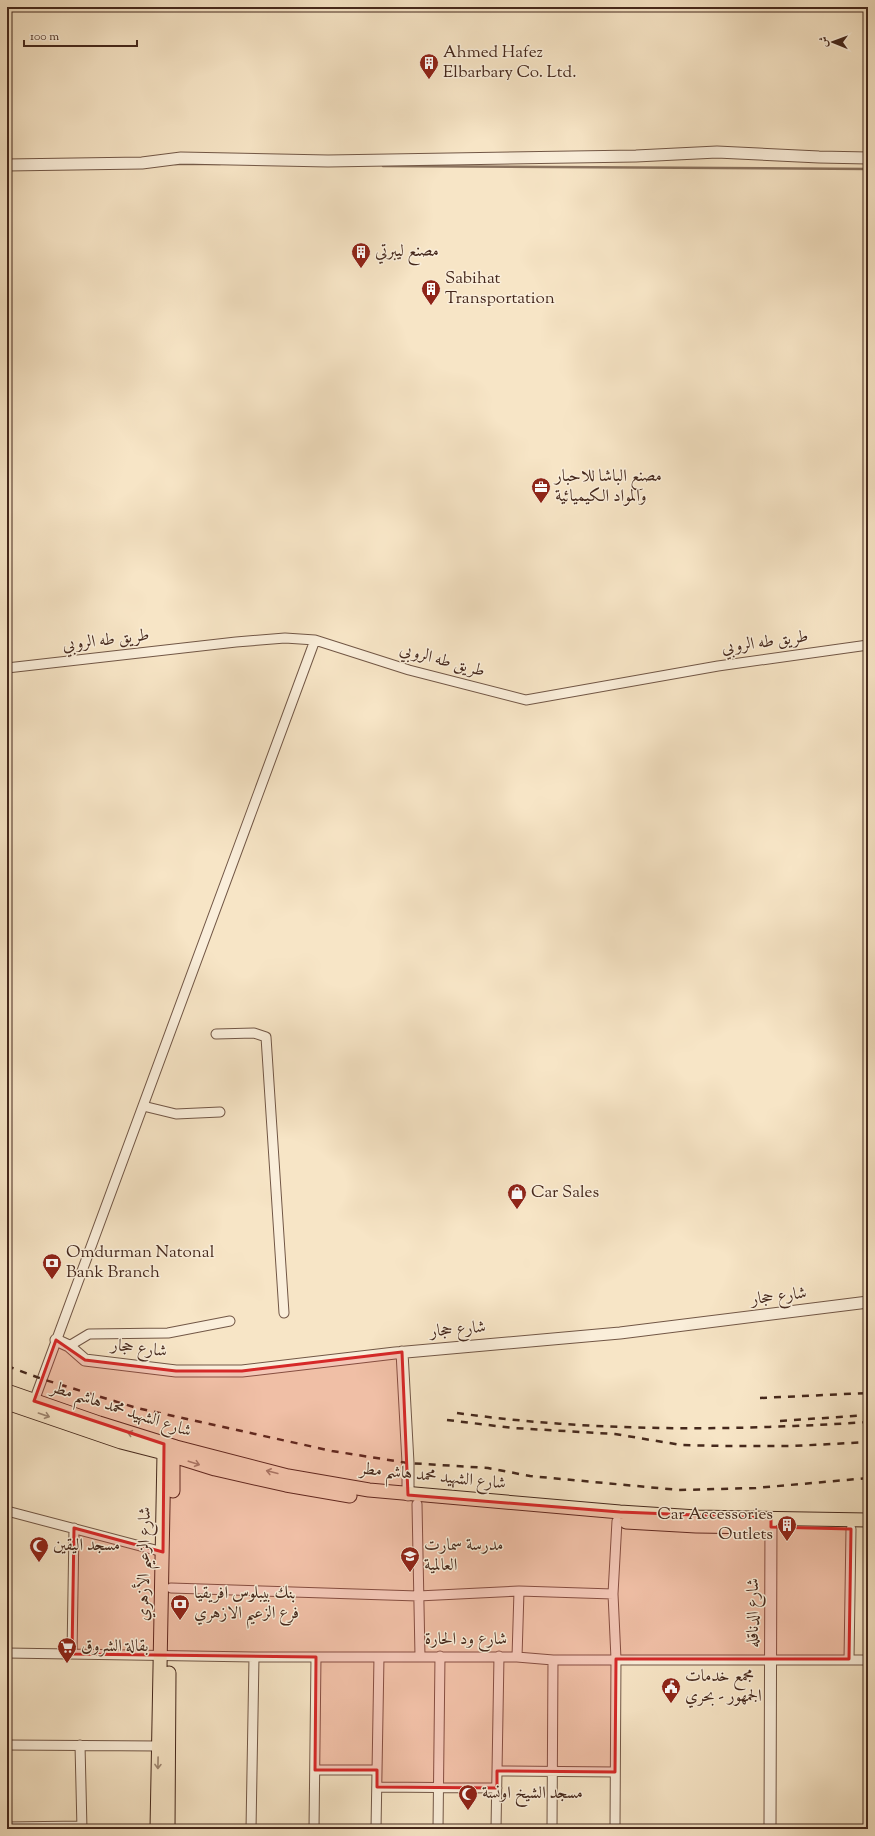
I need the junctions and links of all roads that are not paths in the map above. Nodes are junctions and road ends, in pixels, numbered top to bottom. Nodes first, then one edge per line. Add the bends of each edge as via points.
1 (868, 158) edge
2 (7, 165) edge
3 (315, 640) junction
4 (868, 645) edge
5 (7, 668) edge
6 (216, 1034) dead end
7 (143, 1106) junction
8 (220, 1112) dead end
9 (868, 1302) edge
10 (284, 1313) dead end
11 (230, 1321) dead end
12 (56, 1340) junction
13 (69, 1346) junction
14 (402, 1352) junction
15 (7, 1391) edge
16 (34, 1401) junction
17 (7, 1403) edge
18 (170, 1450) junction
19 (412, 1499) junction
20 (7, 1511) edge
21 (868, 1520) edge
22 (617, 1521) junction
23 (771, 1522) junction
24 (74, 1528) junction
25 (851, 1529) junction
26 (868, 1529) edge
27 (163, 1552) junction
28 (171, 1588) junction
29 (519, 1591) junction
30 (613, 1594) junction
31 (418, 1596) junction
32 (7, 1653) edge
33 (72, 1654) junction
34 (165, 1655) junction
35 (420, 1656) junction
36 (440, 1656) junction
37 (499, 1656) junction
38 (254, 1657) junction
39 (316, 1657) junction
40 (379, 1657) junction
41 (517, 1657) junction
42 (616, 1659) junction
43 (849, 1659) junction
44 (553, 1660) junction
45 (868, 1660) edge
46 (770, 1661) junction
47 (7, 1745) edge
48 (80, 1745) junction
49 (158, 1746) junction
50 (315, 1770) junction
51 (377, 1770) junction
52 (497, 1771) junction
53 (553, 1772) junction
54 (615, 1772) junction
55 (377, 1787) junction
56 (439, 1787) junction
57 (497, 1788) junction
58 (7, 1827) edge
59 (82, 1827) edge
60 (157, 1829) edge
61 (168, 1829) edge
62 (251, 1829) edge
63 (314, 1829) edge
64 (376, 1829) edge
65 (438, 1829) edge
66 (496, 1829) edge
67 (552, 1829) edge
68 (615, 1829) edge
69 (770, 1829) edge

1 - 2 street via 717,152 636,156 328,160 182,158 142,163
3 - 4 street, طريق طه الروبي via 409,670 526,700 718,666
3 - 5 street, طريق طه الروبي via 285,638 236,642
3 - 7 street
6 - 10 street via 254,1034 266,1037
7 - 8 street via 176,1114
7 - 12 street
9 - 14 street, شارع حجار via 620,1333
11 - 13 street via 168,1333 89,1334
12 - 13 street, شارع حجار
12 - 16 street
13 - 14 street, شارع حجار via 85,1360 176,1371 242,1371
14 - 19 street
15 - 16 main road, شارع الشهيد محمد هاشم مطر
18 -> 16 main road, شارع الشهيد محمد هاشم مطر
17 -> 18 main road, شارع الشهيد محمد هاشم مطر via 121,1442
18 - 19 main road, شارع الشهيد محمد هاشم مطر via 215,1469 286,1485 330,1493
18 - 27 main road, شارع الزعيم الأزهري
18 - 28 main road, شارع الزعيم الأزهري
19 - 22 main road, شارع الشهيد محمد هاشم مطر
19 - 23 main road, شارع الشهيد محمد هاشم مطر
19 - 31 street
20 - 24 street
21 - 23 main road, شارع الشهيد محمد هاشم مطر
22 - 23 main road, شارع الشهيد محمد هاشم مطر via 696,1526
22 - 30 street
23 - 25 main road, شارع الشهيد محمد هاشم مطر
23 - 46 street, شارع الدناقله
24 - 27 street
24 - 33 street
25 - 26 main road, شارع الشهيد محمد هاشم مطر
25 - 43 street
27 - 34 main road, شارع الزعيم الأزهري
28 - 31 street
28 - 34 main road, شارع الزعيم الأزهري
29 - 30 street
29 - 31 street
29 - 41 street
30 - 42 street
31 - 35 street
32 - 33 street, شارع ود الحارة
33 - 34 street, شارع ود الحارة
34 - 38 street, شارع ود الحارة
34 - 49 main road, شارع الزعيم الأزهري
34 - 61 main road, شارع الزعيم الأزهري
35 - 36 street, شارع ود الحارة
35 - 40 street, شارع ود الحارة
36 - 37 street, شارع ود الحارة
36 - 56 street
37 - 41 street, شارع ود الحارة
37 - 52 street
38 - 39 street, شارع ود الحارة
38 - 62 street
39 - 40 street, شارع ود الحارة
39 - 50 street
40 - 51 street
41 - 44 street, شارع ود الحارة
42 - 44 street, شارع ود الحارة
42 - 46 street, شارع ود الحارة
42 - 54 street
43 - 45 street, شارع ود الحارة
43 - 46 street, شارع ود الحارة
44 - 53 street
46 - 69 street, شارع الدناقله
47 - 48 street
48 - 49 street
48 - 59 street
49 -> 60 main road, شارع الزعيم الأزهري
50 - 51 street
50 - 63 street
51 - 55 street
52 - 53 street
52 - 57 street
53 - 54 street
53 - 67 street
54 - 68 street
55 - 56 street
55 - 64 street
56 - 57 street
56 - 65 street
57 - 66 street
58 - 59 street

